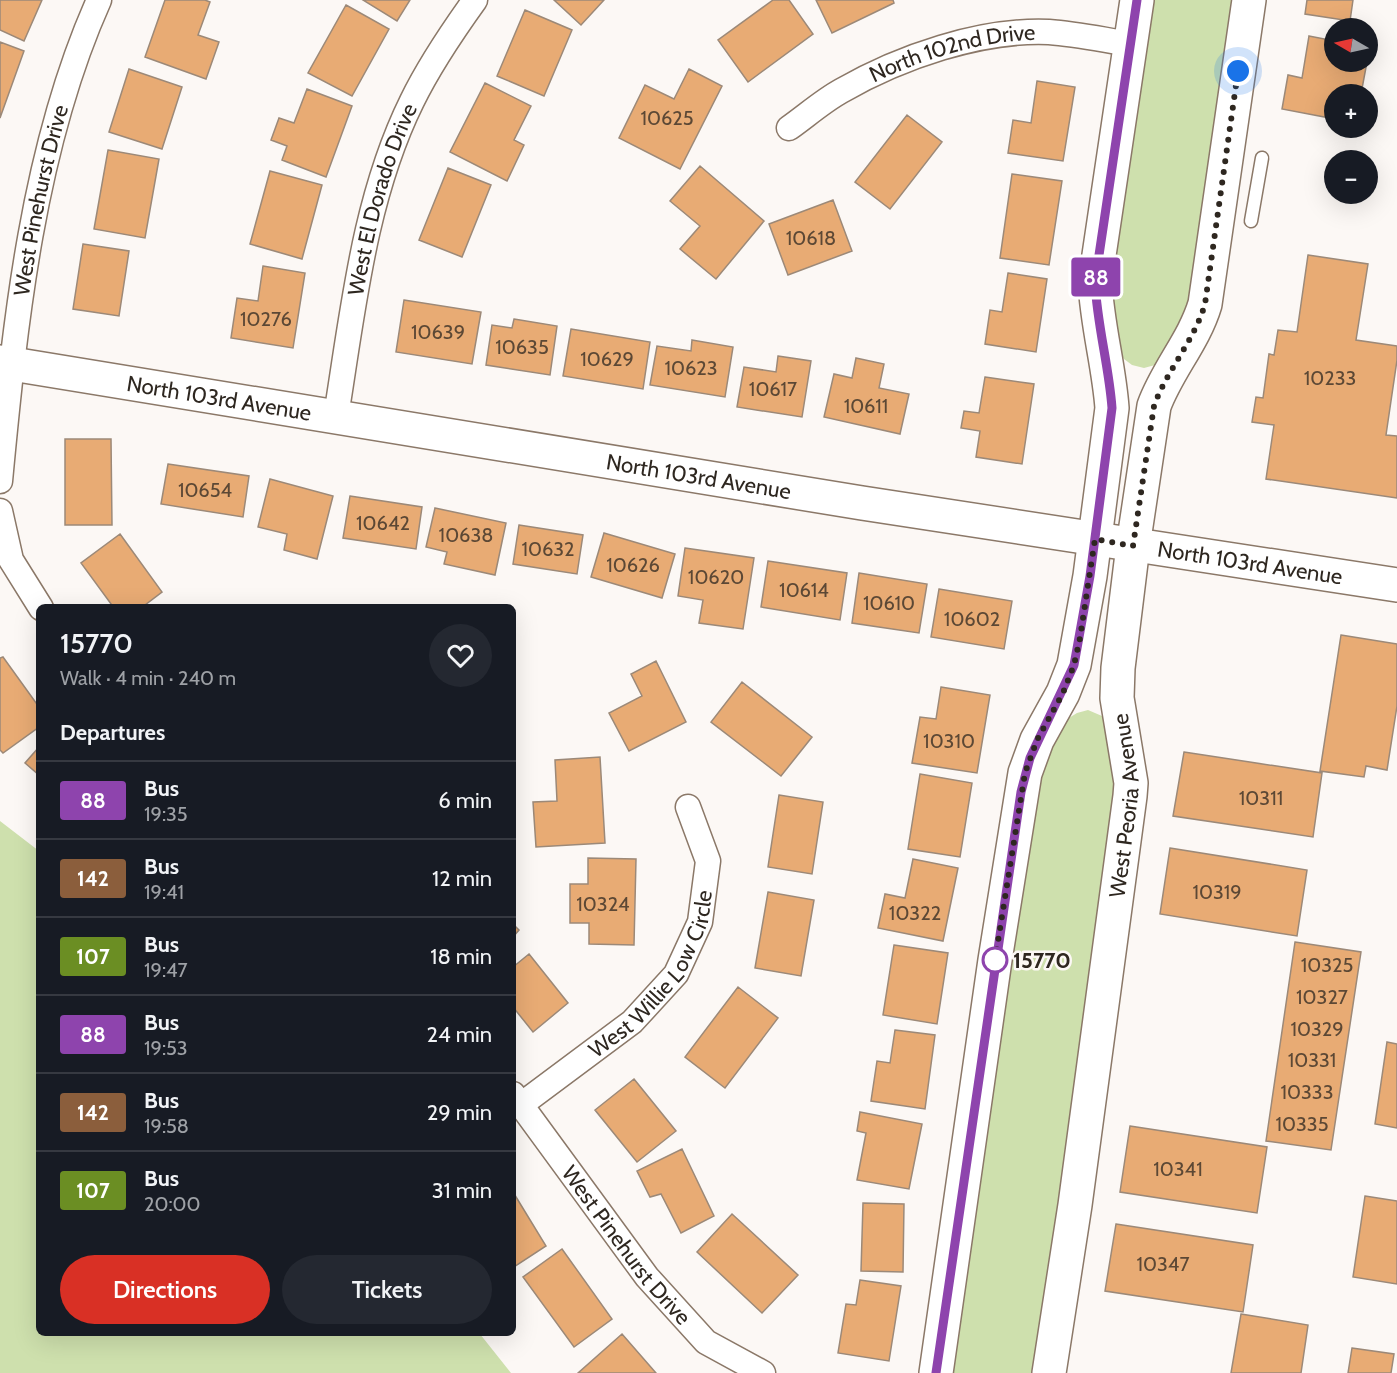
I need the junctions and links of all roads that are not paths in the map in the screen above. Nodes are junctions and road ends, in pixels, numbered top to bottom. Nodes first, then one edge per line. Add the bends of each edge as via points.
1 (99, 0) edge
2 (475, 0) edge
3 (1137, 0) edge
4 (1249, 0) edge
5 (1131, 44) junction
6 (789, 128) dead end
7 (1262, 158) dead end
8 (1251, 221) dead end
9 (6, 363) edge
10 (336, 416) junction
11 (0, 481) edge
12 (0, 511) edge
13 (1095, 539) junction
14 (1133, 546) junction
15 (1397, 585) edge
16 (38, 604) edge
17 (688, 807) dead end
18 (518, 1099) edge
19 (763, 1373) edge
20 (936, 1373) edge
21 (1049, 1373) edge

1 - 9 street, West Pinehurst Drive via 60,108
2 - 10 street, West El Dorado Drive via 412,101 391,153 365,245
3 - 5 street
4 - 14 street, West Peoria Avenue via 1205,304 1199,323 1154,406
5 - 6 street, North 102nd Drive via 1048,32 974,38 887,67 839,92
5 - 13 street via 1095,282 1112,408
7 - 8 lane
9 - 10 street, North 103rd Avenue
9 - 11 street, West Pinehurst Drive
10 - 13 street, North 103rd Avenue
12 - 16 street via 11,561
13 - 14 street, North 103rd Avenue
13 - 20 street via 1074,665 1025,773
14 - 15 street, North 103rd Avenue
14 - 21 street, West Peoria Avenue via 1118,668 1130,796
17 - 18 street, West Willie Low Circle via 708,861 700,922 676,974 632,1022
18 - 19 street, West Pinehurst Drive via 647,1277 706,1342

